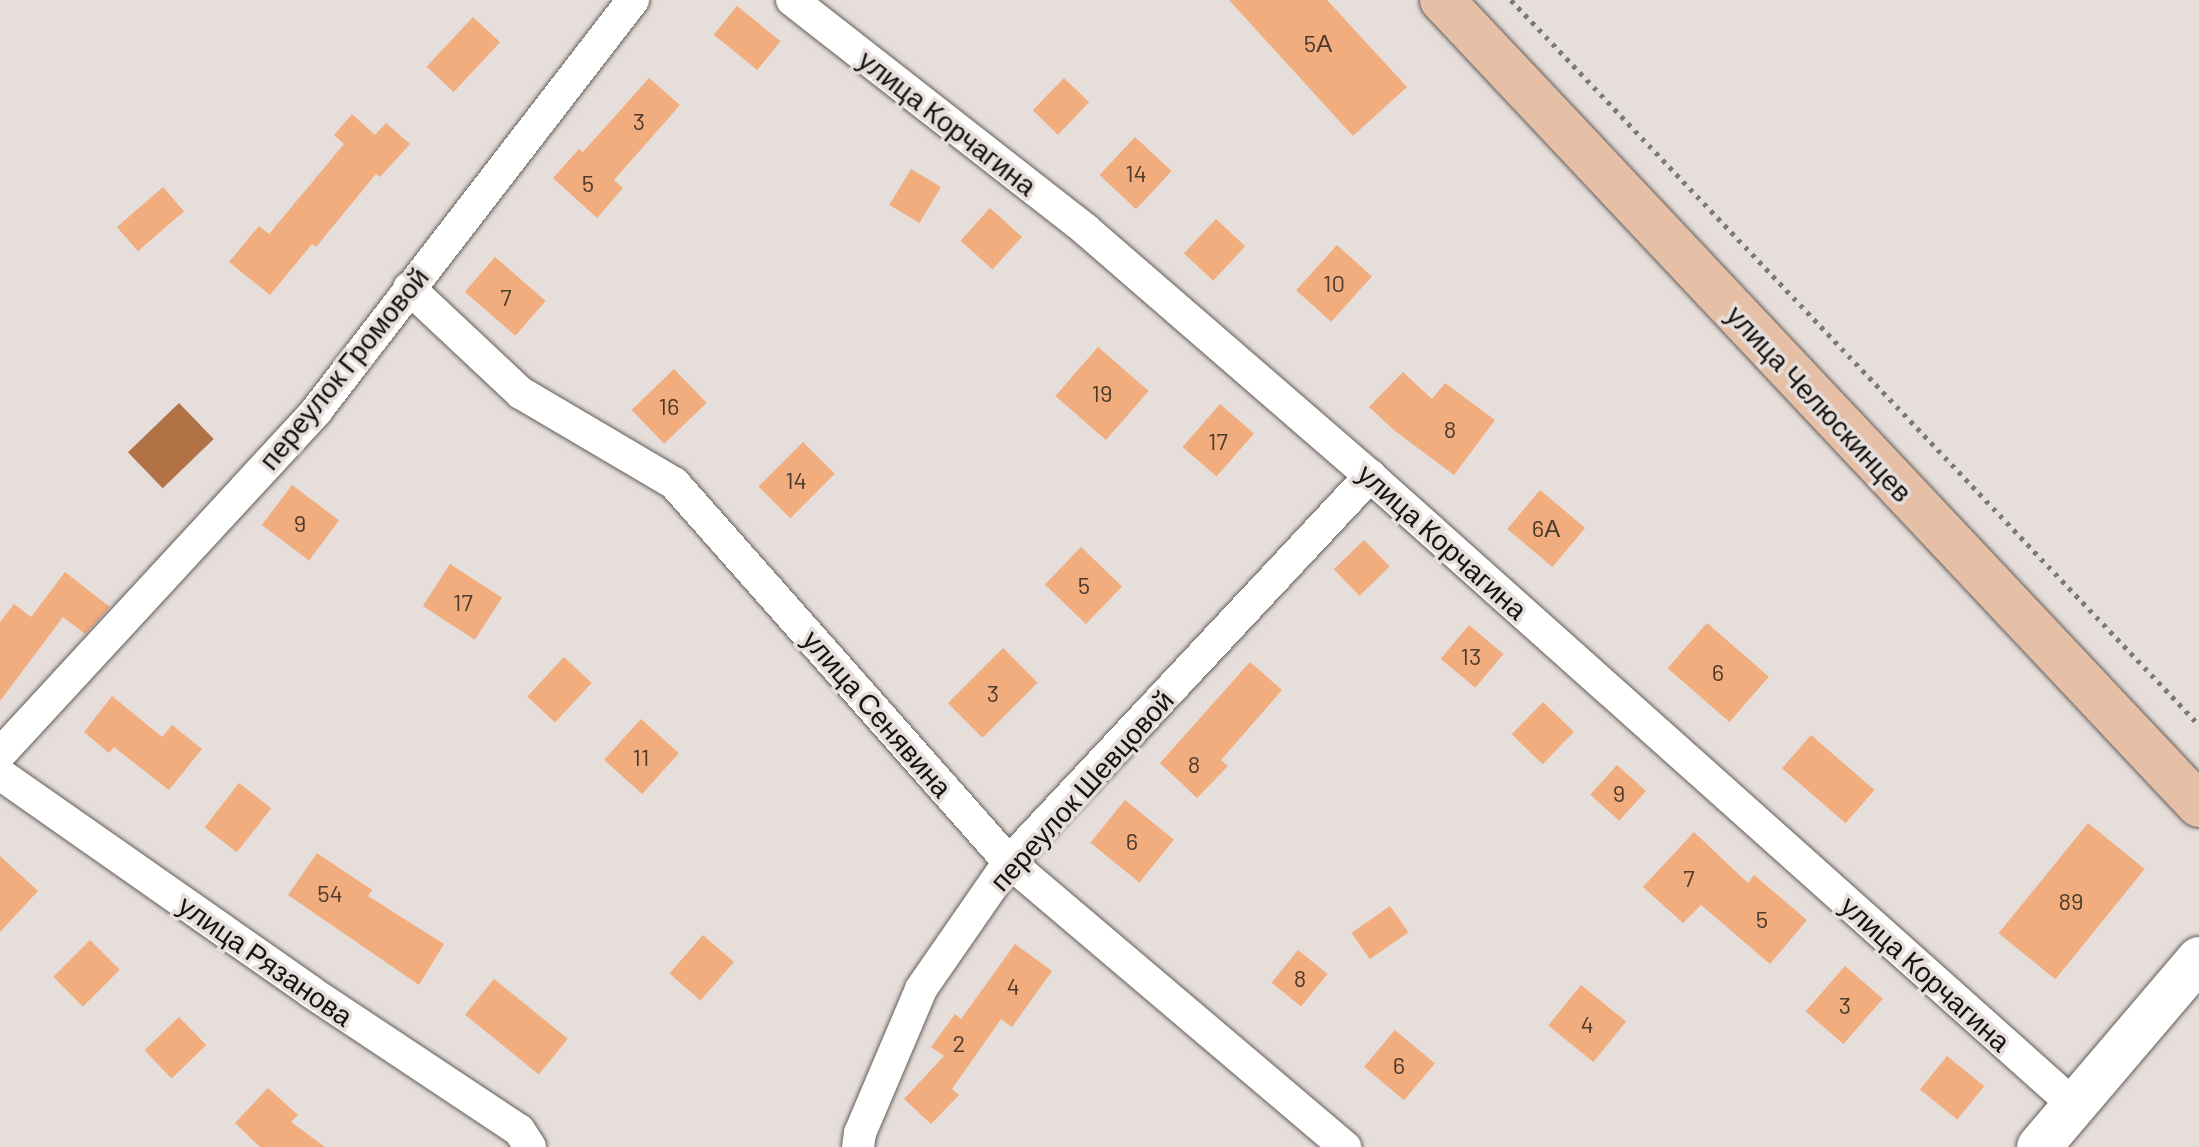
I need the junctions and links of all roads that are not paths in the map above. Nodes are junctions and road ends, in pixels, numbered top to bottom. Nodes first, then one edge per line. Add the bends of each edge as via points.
1 (633, 0) edge
2 (792, 0) edge
3 (1442, 0) edge
4 (409, 288) junction
5 (1370, 476) junction
6 (0, 754) edge
7 (0, 774) edge
8 (2197, 800) edge
9 (1009, 862) junction
10 (2199, 959) edge
11 (2074, 1105) junction
12 (530, 1147) edge
13 (858, 1147) edge
14 (1345, 1147) edge
15 (2039, 1147) edge

1 - 4 street, переулок Громовой
2 - 5 street, улица Корчагина via 1086,230
3 - 8 main road, улица Челюскинцев
4 - 6 street, переулок Громовой via 317,410
4 - 9 street, улица Сенявина via 521,393 674,483
5 - 9 street, переулок Шевцовой
5 - 11 street, улица Корчагина
7 - 12 street, улица Рязанова via 519,1130
9 - 13 street, переулок Шевцовой via 921,989
9 - 14 street, улица Сенявина
10 - 11 street
11 - 15 street

